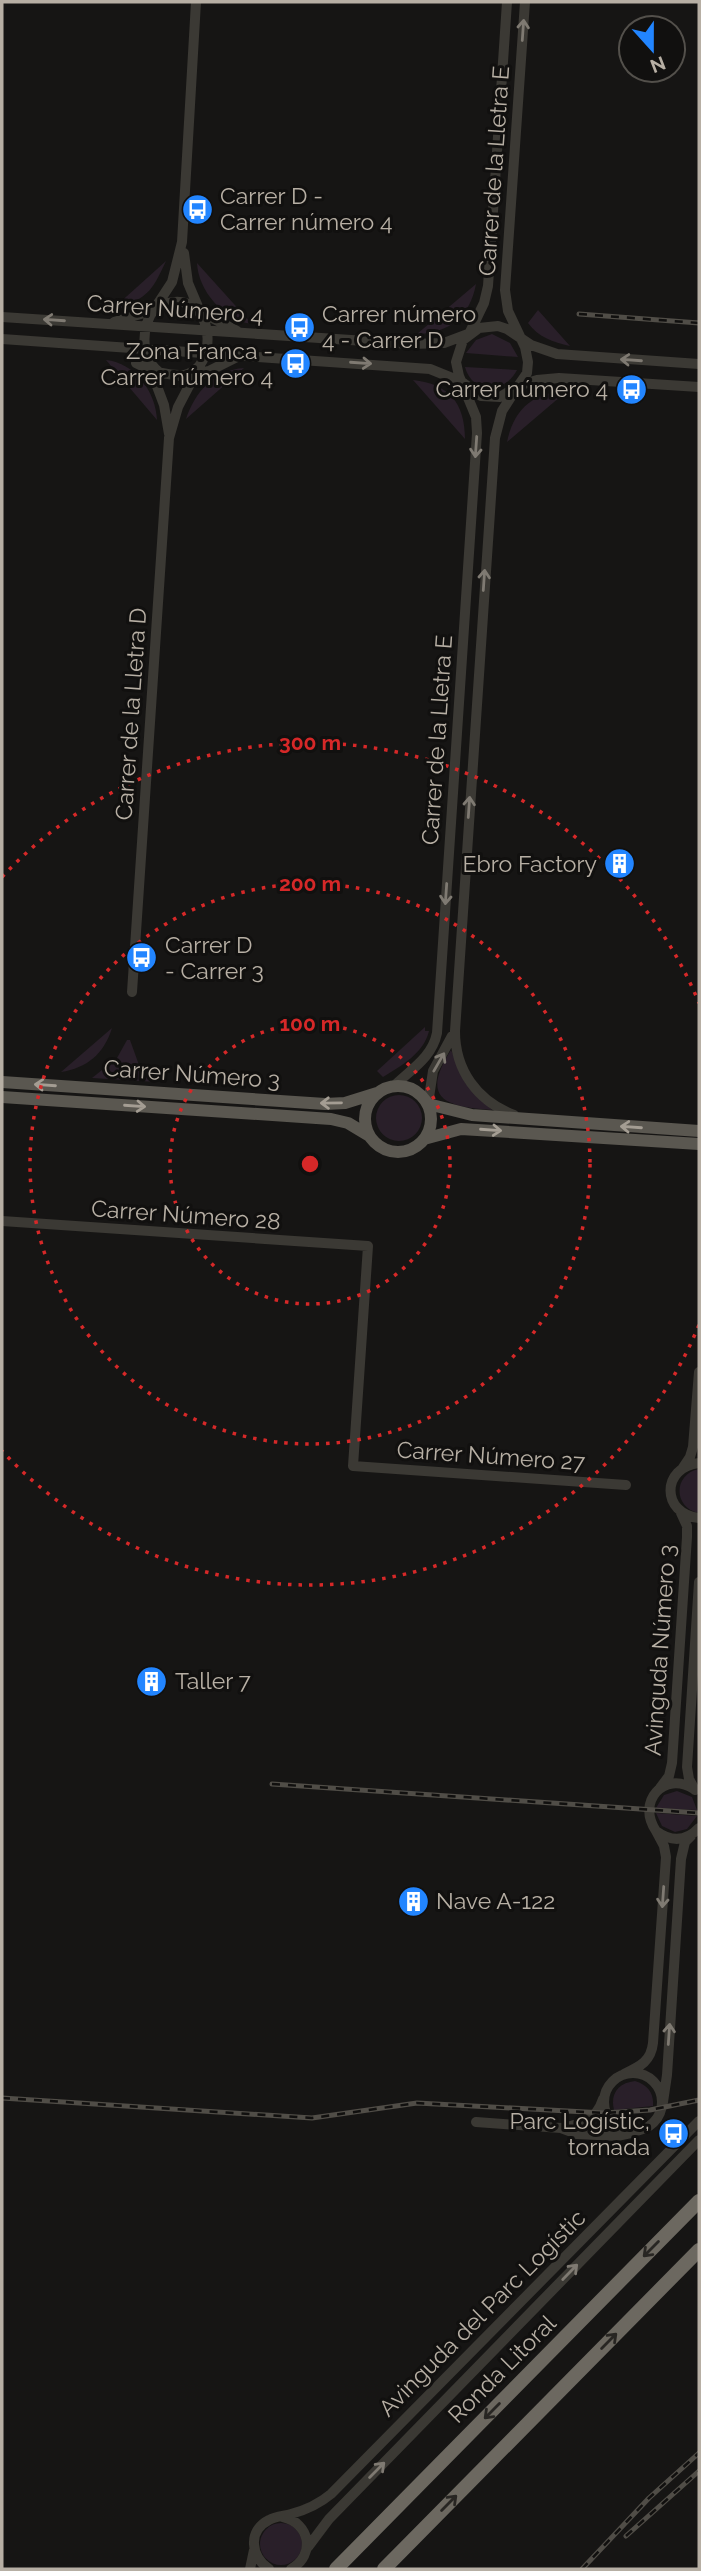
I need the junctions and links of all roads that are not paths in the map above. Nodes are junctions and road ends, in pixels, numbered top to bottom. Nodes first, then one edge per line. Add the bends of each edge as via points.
1 (196, 2) edge
2 (507, 2) edge
3 (525, 2) edge
4 (183, 242) junction
5 (155, 309) junction
6 (200, 311) junction
7 (2, 317) edge
8 (108, 324) junction
9 (147, 327) junction
10 (206, 331) junction
11 (470, 332) junction
12 (241, 333) junction
13 (2, 339) edge
14 (521, 339) junction
15 (107, 346) junction
16 (146, 353) junction
17 (244, 355) junction
18 (204, 362) junction
19 (136, 363) junction
20 (699, 364) edge
21 (151, 371) junction
22 (163, 374) junction
23 (195, 374) junction
24 (180, 376) junction
25 (461, 382) junction
26 (155, 383) junction
27 (190, 385) junction
28 (518, 386) junction
29 (699, 387) edge
30 (169, 438) junction
31 (132, 992) dead end
32 (455, 1021) junction
33 (2, 1082) edge
34 (393, 1087) junction
35 (377, 1093) junction
36 (6, 1098) edge
37 (428, 1104) junction
38 (528, 1120) junction
39 (699, 1131) edge
40 (369, 1135) junction
41 (424, 1139) junction
42 (682, 1143) junction
43 (699, 1144) edge
44 (699, 1151) edge
45 (2, 1221) edge
46 (699, 1372) edge
47 (699, 1463) edge
48 (353, 1466) joint
49 (682, 1469) junction
50 (626, 1485) dead end
51 (681, 1513) junction
52 (699, 1518) edge
53 (699, 1583) edge
54 (660, 1788) junction
55 (697, 1792) edge
56 (656, 1831) junction
57 (697, 1831) edge
58 (625, 2074) junction
59 (604, 2097) junction
60 (663, 2102) junction
61 (699, 2121) edge
62 (476, 2123) dead end
63 (561, 2128) junction
64 (638, 2131) junction
65 (699, 2140) edge
66 (699, 2201) edge
67 (699, 2250) edge
68 (282, 2517) junction
69 (254, 2550) junction
70 (307, 2550) junction
71 (250, 2569) edge
72 (269, 2569) edge
73 (291, 2569) edge
74 (308, 2569) edge
75 (336, 2569) edge
76 (384, 2569) edge

1 - 4 street
2 - 11 street, Carrer de la Lletra E via 488,286
14 -> 3 street, Carrer de la Lletra E via 508,311 505,290
4 - 5 street via 172,282
4 - 6 street via 188,284
5 - 6 street via 178,302
5 - 8 street
5 - 9 street
6 - 10 street
6 - 12 street
8 -> 7 street, Carrer Número 4
8 - 9 street, Carrer Número 4
9 - 10 street, Carrer Número 4
9 - 16 street
10 - 12 street, Carrer Número 4
10 - 18 street
11 - 12 street, Carrer Número 4 via 444,343 422,345
11 - 14 street via 498,326
11 - 25 street via 457,357
13 - 15 street, Carrer Número 4
20 -> 14 street via 567,356
14 - 28 street via 528,362
15 - 16 street, Carrer Número 4
15 - 19 street
16 - 18 street, Carrer Número 4
16 - 21 street, Carrer de la Lletra D
16 - 22 street via 151,365
17 - 18 street, Carrer Número 4
17 - 18 street
17 -> 25 street, Carrer Número 4 via 430,369
18 - 23 street, Carrer de la Lletra D
18 - 24 street
18 - 27 street
19 - 21 street
19 - 26 street
21 - 22 street
21 - 26 street, Carrer de la Lletra D
22 - 24 street
23 - 24 street
23 - 27 street, Carrer de la Lletra D
25 - 28 street via 489,397 500,397
25 -> 34 street, Carrer de la Lletra E via 476,416 477,433 437,1033 428,1054
26 - 30 street, Carrer de la Lletra D
27 - 30 street, Carrer de la Lletra D
28 - 29 street via 559,378
32 -> 28 street, Carrer de la Lletra E via 495,438 502,411
30 - 31 street, Carrer de la Lletra D
37 -> 32 street, Carrer de la Lletra E via 433,1071
32 - 38 street, Carrer de la Lletra E via 456,1050 468,1081 493,1104
35 -> 33 main road, Carrer Número 3 via 324,1104
34 - 35 main road
34 - 37 main road via 417,1092
35 - 40 main road via 365,1113
36 -> 40 main road, Carrer Número 3 via 331,1119
37 - 38 main road via 454,1113
37 - 41 main road via 431,1119
39 -> 38 main road
40 - 41 main road via 375,1144 396,1152 412,1149
41 -> 42 main road via 461,1129
42 - 43 main road
42 - 44 main road
45 - 48 street, Carrer Número 28 via 368,1246
46 - 49 street via 693,1447
47 - 49 street
48 - 50 street, Carrer Número 27
49 - 51 street, Avinguda Número 3 via 671,1491
51 - 52 street
51 - 54 street, Avinguda Número 3 via 687,1537 672,1763
53 - 55 street, Avinguda Número 3 via 687,1764
54 - 55 street via 679,1783
54 - 56 street, Avinguda Número 3 via 649,1804
56 - 57 street via 673,1839
56 -> 58 street via 666,1857 653,2043 645,2063
60 -> 57 street via 681,1859 685,1842
58 - 59 street via 611,2082
58 - 60 street via 648,2077
59 - 63 street via 592,2118
59 - 64 street via 614,2125
60 - 64 street via 654,2123
61 - 68 street, Avinguda del Parc Logístic via 331,2494
62 - 63 street
63 - 64 street via 608,2136
70 -> 65 street, Avinguda del Parc Logístic via 338,2510
66 -> 75 highway, Ronda Litoral
76 -> 67 highway
68 - 69 street, Avinguda del Parc Logístic via 260,2526
68 - 70 street via 302,2527
69 - 71 street
69 - 72 street
70 - 73 street, Avinguda del Parc Logístic
70 - 74 street

